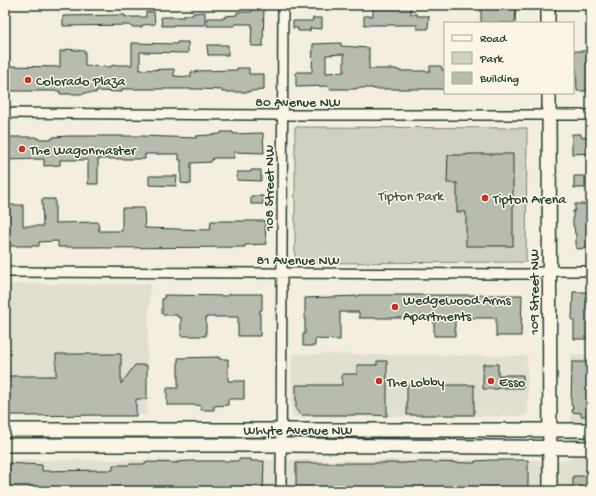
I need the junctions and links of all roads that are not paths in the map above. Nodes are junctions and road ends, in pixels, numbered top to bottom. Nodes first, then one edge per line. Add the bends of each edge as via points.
1 (283, 5) edge
2 (548, 5) edge
3 (548, 22) edge
4 (549, 94) edge
5 (5, 113) edge
6 (549, 114) junction
7 (282, 115) junction
8 (591, 115) edge
9 (549, 271) junction
10 (591, 271) edge
11 (5, 272) edge
12 (282, 272) junction
13 (5, 430) edge
14 (281, 430) junction
15 (550, 430) junction
16 (591, 430) edge
17 (5, 445) edge
18 (281, 445) junction
19 (550, 448) junction
20 (591, 448) edge
21 (281, 491) edge
22 (550, 491) edge

1 - 7 street, 108 Street NW
2 - 3 main road
4 - 6 main road, 109 Street NW
5 - 7 street, 80 Avenue NW
6 - 7 street, 80 Avenue NW
6 - 8 street, 80 Avenue NW
6 - 9 main road, 109 Street NW
7 - 12 street, 108 Street NW
9 - 10 street, 81 Avenue NW
9 - 12 street, 81 Avenue NW via 528,274
9 - 15 main road, 109 Street NW
11 - 12 street, 81 Avenue NW
12 - 14 street, 108 Street NW
13 - 14 main road, Whyte Avenue NW
14 - 15 main road, Whyte Avenue NW
14 - 18 street, 108 Street NW
15 - 16 main road, Whyte Avenue NW
15 - 19 main road, 109 Street NW
17 - 18 main road, Whyte Avenue NW
18 - 19 main road, Whyte Avenue NW
18 - 21 street, 108 Street NW
19 - 20 main road, Whyte Avenue NW
19 - 22 main road, 109 Street NW

